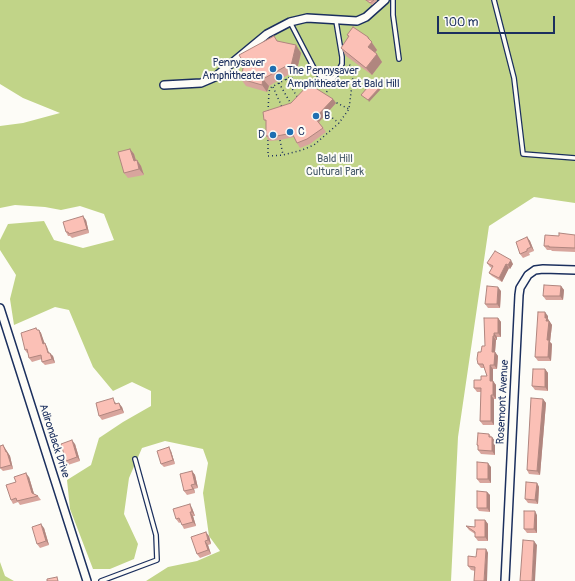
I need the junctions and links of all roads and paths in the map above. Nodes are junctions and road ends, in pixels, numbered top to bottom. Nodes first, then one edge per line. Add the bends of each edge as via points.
1 (385, 0) edge
2 (393, 0) edge
3 (494, 0) edge
4 (336, 20) junction
5 (290, 22) junction
6 (399, 59) dead end
7 (345, 68) dead end
8 (286, 79) junction
9 (337, 79) dead end
10 (279, 83) junction
11 (164, 85) dead end
12 (273, 87) junction
13 (311, 88) edge
14 (320, 96) edge
15 (324, 96) junction
16 (322, 98) edge
17 (330, 99) edge
18 (300, 100) edge
19 (293, 107) edge
20 (349, 109) junction
21 (284, 110) edge
22 (323, 110) edge
23 (268, 114) edge
24 (339, 124) junction
25 (280, 135) edge
26 (269, 136) edge
27 (283, 156) junction
28 (575, 158) edge
29 (575, 270) edge
30 (0, 308) edge
31 (135, 459) dead end
32 (86, 581) edge
33 (101, 581) edge
34 (506, 581) edge

1 - 4 street via 366,17 357,21
2 - 6 lane
3 - 28 lane via 514,78 523,154
4 - 5 street via 307,18
4 - 5 lane via 342,64 332,79 320,76 316,72
5 - 11 street via 267,34 215,77 201,83
7 - 20 path via 348,64 354,68
8 - 10 path
8 - 13 path via 294,78
8 - 18 path
9 - 15 path
10 - 12 path
10 - 19 path
12 - 21 path
12 - 23 path via 269,92
14 - 15 path
15 - 16 path
17 - 20 path
20 - 24 path
22 - 24 path
24 - 27 path via 302,150
25 - 27 path
26 - 27 path via 268,156
29 - 34 street, Rosemont Avenue via 535,270 528,275 520,288
30 - 32 street, Adirondack Drive
31 - 33 lane via 156,535 157,560

